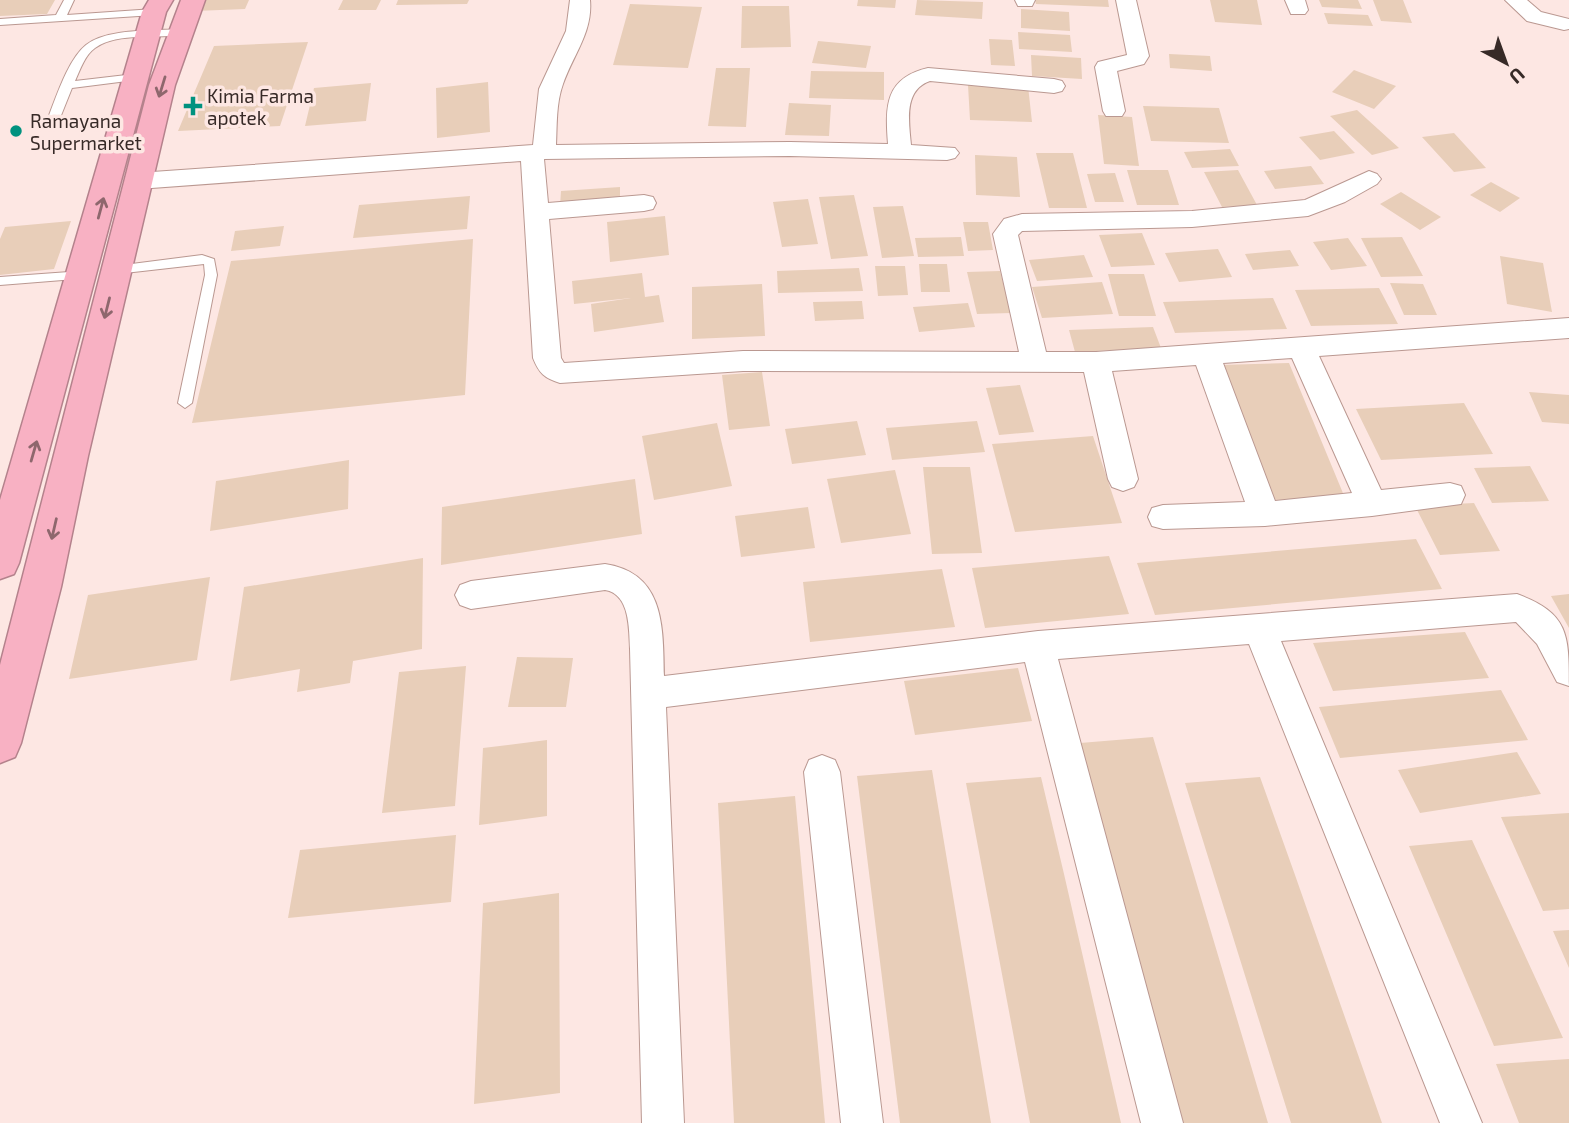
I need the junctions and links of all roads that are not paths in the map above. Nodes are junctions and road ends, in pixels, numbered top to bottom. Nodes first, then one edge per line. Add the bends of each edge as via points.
1 (69, 0) edge
2 (193, 0) edge
3 (580, 0) edge
4 (1126, 0) edge
5 (1515, 0) edge
6 (154, 16) edge
7 (60, 18) junction
8 (0, 22) edge
9 (1564, 24) dead end
10 (182, 32) junction
11 (135, 77) junction
12 (68, 85) junction
13 (1054, 86) dead end
14 (1114, 111) dead end
15 (50, 128) dead end
16 (900, 151) junction
17 (538, 152) junction
18 (947, 153) dead end
19 (1369, 179) dead end
20 (138, 181) junction
21 (643, 203) dead end
22 (537, 212) junction
23 (116, 271) junction
24 (83, 275) junction
25 (0, 281) edge
26 (1569, 328) edge
27 (1301, 347) junction
28 (1206, 354) junction
29 (1035, 361) junction
30 (1096, 362) junction
31 (185, 404) dead end
32 (1124, 479) dead end
33 (1450, 495) dead end
34 (1372, 504) junction
35 (1265, 514) junction
36 (1163, 517) dead end
37 (0, 563) edge
38 (471, 596) dead end
39 (1260, 630) junction
40 (1038, 646) junction
41 (1569, 671) edge
42 (648, 694) junction
43 (0, 743) edge
44 (822, 772) dead end
45 (663, 1123) edge
46 (862, 1123) edge
47 (1162, 1123) edge
48 (1461, 1123) edge

1 - 7 lane
2 - 10 highway
3 - 17 street via 569,51 553,82
4 - 14 street via 1138,56 1106,67
5 - 9 street via 1534,17
6 - 7 lane
6 - 10 lane
6 - 11 highway
6 - 12 lane via 89,47
7 - 8 lane
10 -> 20 highway via 162,85
11 - 12 lane
24 -> 11 highway
12 - 15 lane
13 - 16 street via 918,76 897,107
16 - 17 street
16 - 18 street
17 - 20 street
17 - 22 street
19 - 29 street via 1308,208 1192,219 1013,225 1004,234
20 - 23 highway
21 - 22 street
22 - 29 street via 547,358 551,368 560,373 743,361
23 - 31 lane via 202,259 210,262
23 -> 43 highway
24 - 25 lane
37 -> 24 highway
26 - 27 street
27 - 28 street
27 - 34 street
28 - 30 street
28 - 35 street
29 - 30 street
30 - 32 street
33 - 34 street
34 - 35 street
35 - 36 street
38 - 42 street via 604,577 621,580 642,605
39 - 40 street
39 - 41 street via 1517,608 1538,618
39 - 48 street
40 - 42 street
40 - 47 street
42 - 45 street
44 - 46 street

